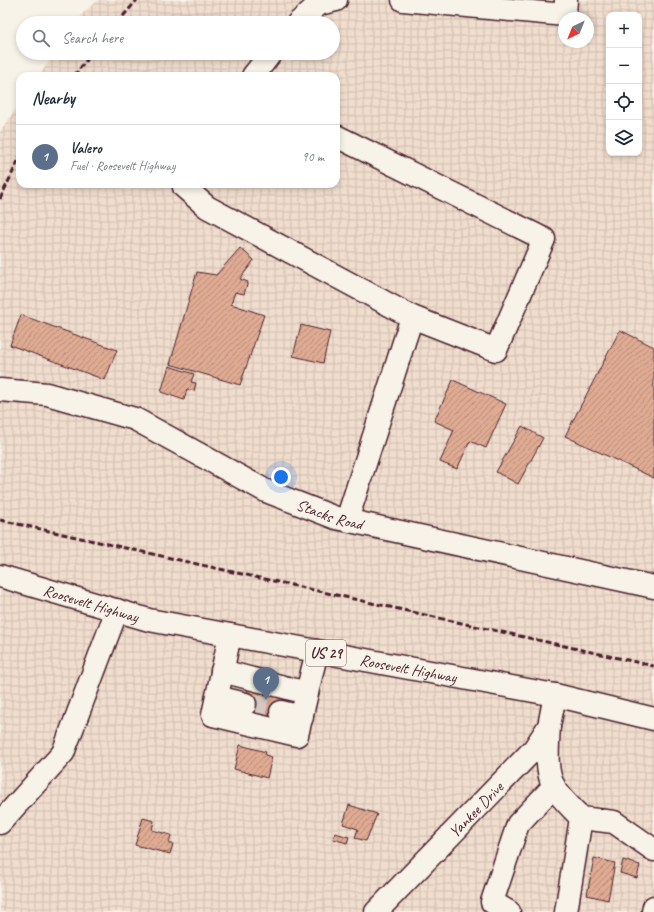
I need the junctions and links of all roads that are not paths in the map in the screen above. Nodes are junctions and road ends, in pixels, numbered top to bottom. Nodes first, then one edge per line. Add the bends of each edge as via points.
1 (336, 0) edge
2 (403, 0) edge
3 (566, 0) edge
4 (306, 16) edge
5 (266, 60) edge
6 (256, 72) edge
7 (340, 138) edge
8 (185, 188) edge
9 (412, 317) junction
10 (0, 390) edge
11 (347, 520) junction
12 (0, 576) edge
13 (654, 587) edge
14 (117, 610) junction
15 (230, 635) junction
16 (317, 651) junction
17 (222, 671) junction
18 (307, 693) junction
19 (554, 695) junction
20 (217, 697) junction
21 (245, 704) tunnel mouth
22 (281, 712) tunnel mouth
23 (302, 717) junction
24 (654, 719) edge
25 (549, 726) junction
26 (554, 786) junction
27 (581, 818) junction
28 (0, 823) edge
29 (654, 850) edge
30 (654, 906) edge
31 (496, 909) edge
32 (376, 912) edge
33 (566, 912) edge
34 (653, 912) edge

1 - 4 street via 319,4
2 - 3 street via 565,15
5 - 6 street
7 - 9 street via 544,239 496,350
8 - 9 street via 208,207
9 - 11 street
10 - 11 street, Stacks Road via 47,394 134,419 266,491
11 - 13 street, Stacks Road
12 - 14 street, Roosevelt Highway / US 29
14 - 15 street, Roosevelt Highway / US 29 via 149,620
14 - 28 street via 64,753
15 - 16 street, Roosevelt Highway / US 29
15 - 17 street
16 - 18 street
16 - 19 street, Roosevelt Highway / US 29
17 - 18 street
17 - 20 street
18 - 23 street
19 - 24 street, Roosevelt Highway / US 29
19 - 25 street, Yankee Drive
20 - 21 street
20 - 23 street via 212,715 297,735
22 - 23 street
25 - 26 street via 549,776
25 - 32 street, Yankee Drive via 534,749
26 - 27 street
26 - 31 street via 518,824
27 - 29 street via 614,822
27 - 33 street
30 - 34 street

